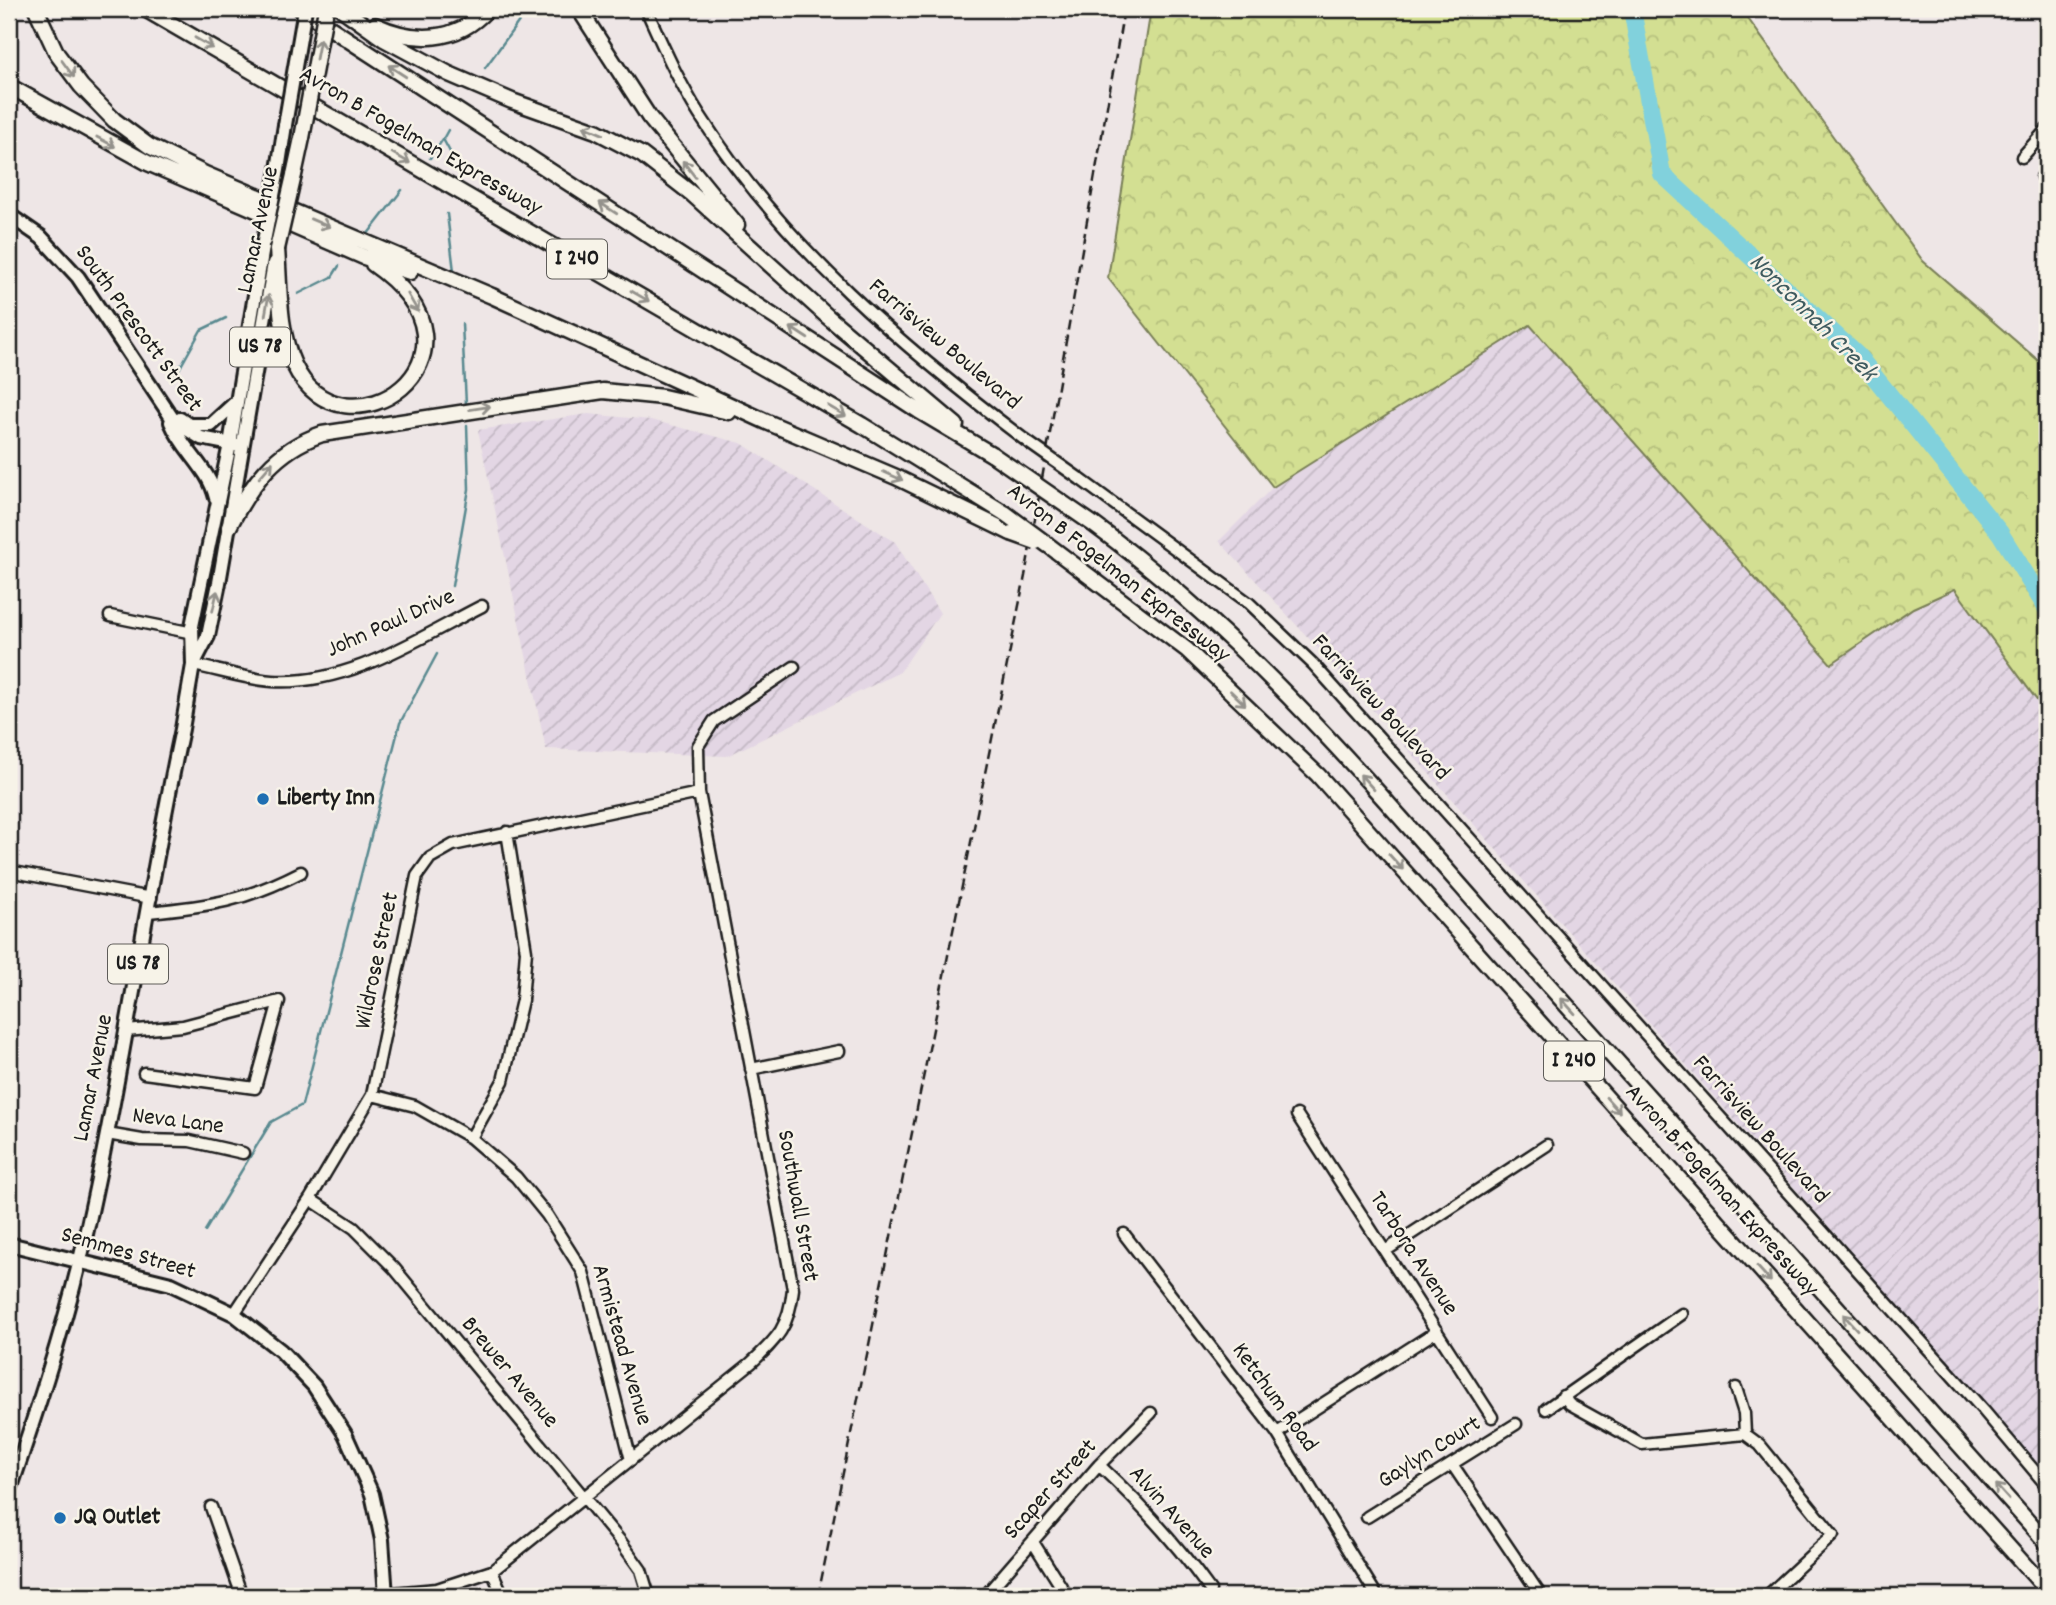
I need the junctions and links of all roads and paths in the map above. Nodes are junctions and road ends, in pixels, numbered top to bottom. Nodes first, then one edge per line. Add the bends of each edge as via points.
1 (36, 9) edge
2 (145, 9) edge
3 (303, 9) edge
4 (326, 9) edge
5 (487, 9) edge
6 (579, 9) edge
7 (646, 9) edge
8 (345, 11) edge
9 (9, 88) edge
10 (2047, 129) edge
11 (2022, 157) dead end
12 (9, 215) edge
13 (277, 249) junction
14 (364, 257) junction
15 (765, 258) junction
16 (674, 379) junction
17 (237, 400) junction
18 (165, 409) junction
19 (767, 422) junction
20 (230, 444) junction
21 (244, 445) junction
22 (987, 451) junction
23 (217, 504) junction
24 (229, 527) junction
25 (1048, 545) junction
26 (482, 606) dead end
27 (110, 616) dead end
28 (192, 633) junction
29 (193, 665) junction
30 (794, 667) dead end
31 (699, 793) junction
32 (508, 832) junction
33 (9, 871) edge
34 (301, 872) dead end
35 (151, 898) junction
36 (148, 912) junction
37 (126, 1031) junction
38 (839, 1051) dead end
39 (751, 1069) junction
40 (144, 1073) dead end
41 (372, 1095) junction
42 (1297, 1115) dead end
43 (107, 1134) junction
44 (471, 1138) junction
45 (1547, 1145) dead end
46 (243, 1153) dead end
47 (310, 1199) junction
48 (1124, 1234) dead end
49 (9, 1244) edge
50 (1385, 1251) junction
51 (79, 1262) junction
52 (234, 1314) junction
53 (1682, 1314) dead end
54 (1437, 1331) junction
55 (1736, 1388) dead end
56 (1563, 1396) junction
57 (1546, 1409) dead end
58 (1151, 1413) dead end
59 (1492, 1417) dead end
60 (1516, 1424) dead end
61 (1277, 1433) junction
62 (1745, 1434) junction
63 (631, 1460) junction
64 (1452, 1464) junction
65 (1099, 1465) junction
66 (2047, 1486) edge
67 (9, 1493) edge
68 (586, 1497) junction
69 (211, 1507) dead end
70 (1367, 1517) dead end
71 (1033, 1542) junction
72 (2047, 1543) edge
73 (492, 1571) junction
74 (1210, 1590) dead end
75 (2047, 1590) edge
76 (386, 1595) edge
77 (242, 1596) edge
78 (358, 1596) edge
79 (503, 1596) edge
80 (649, 1596) edge
81 (985, 1596) edge
82 (1068, 1596) edge
83 (1377, 1596) edge
84 (1541, 1596) edge
85 (1767, 1596) edge

1 -> 16 highway via 57,54 81,86 114,120 149,146
2 -> 25 highway, Avron B Fogelman Expressway / I 240, bridge via 826,404 1006,514
3 - 17 main road, Lamar Avenue / US 78, bridge
22 -> 3 highway, Avron B Fogelman Expressway / I 240
13 -> 4 highway, Lamar Avenue / US 78, bridge
5 - 8 highway via 462,28 429,38 388,31
15 -> 6 highway via 649,117
7 - 66 street, Farrisview Boulevard, bridge via 697,111 777,216 911,349 1029,443 1249,603 1314,664
15 -> 8 highway via 642,155 596,131 449,74 384,39
9 -> 14 highway via 148,163
10 - 11 street
12 - 18 main road, South Prescott Street via 41,237 78,276
14 -> 13 highway via 410,295 423,324 424,349 413,376 396,393 374,403 350,406 314,390 293,363 283,326
21 -> 13 main road, Lamar Avenue / US 78
14 - 16 highway
15 - 22 highway
16 - 19 highway
17 - 18 main road via 218,421 201,427 189,425
17 - 20 main road, Lamar Avenue / US 78
18 - 20 main road, South Prescott Street via 190,434
18 - 23 main road via 186,451 209,475
24 -> 19 highway via 260,476 285,451 344,429 603,391 663,397
19 -> 25 highway, bridge via 897,477 1011,533
20 - 21 main road, South Prescott Street
20 - 23 main road, Lamar Avenue / US 78
21 - 24 main road, Lamar Avenue / US 78
72 -> 22 highway, Avron B Fogelman Expressway / I 240, bridge via 1356,769 1238,643 1145,562
23 - 28 main road, Lamar Avenue / US 78
29 -> 24 main road, Lamar Avenue / US 78 via 208,636
25 -> 75 highway, Avron B Fogelman Expressway / I 240 via 1187,650 1318,775
26 - 29 street, John Paul Drive via 361,667 332,675 270,681
27 - 28 street
28 - 29 main road, Lamar Avenue / US 78
29 - 35 main road, Lamar Avenue / US 78
30 - 31 street, Southwall Street via 715,721 698,746
31 - 32 street, Wildrose Street
31 - 39 street, Southwall Street
32 - 41 street, Wildrose Street via 453,845 430,858 417,876
32 - 44 street via 526,951 522,1000 503,1081
33 - 35 street
34 - 36 street via 260,893 207,906
35 - 36 main road, Lamar Avenue / US 78
36 - 37 main road, Lamar Avenue / US 78
37 - 40 street via 183,1026 279,1001 256,1088
37 - 43 main road, Lamar Avenue / US 78
38 - 39 street
39 - 63 street, Southwall Street via 793,1289 790,1316 778,1338 751,1363
41 - 44 street, Armistead Avenue via 415,1106
41 - 47 street, Wildrose Street
42 - 50 street, Tarbora Avenue
43 - 46 street, Neva Lane via 190,1141
43 - 51 main road, Lamar Avenue / US 78
44 - 63 street, Armistead Avenue via 516,1177 583,1272
45 - 50 street
47 - 52 street, Wildrose Street
47 - 68 street, Brewer Avenue via 354,1228 394,1268
48 - 61 street, Ketchum Road
49 - 51 main road, Semmes Street
50 - 54 street, Tarbora Avenue
51 - 52 main road, Semmes Street via 171,1284
51 - 67 main road, Lamar Avenue / US 78
52 - 76 main road, Semmes Street via 281,1351 314,1386 345,1434 372,1494
53 - 56 street
54 - 59 street, Tarbora Avenue
54 - 61 street
55 - 62 street
56 - 57 street
56 - 62 street via 1642,1444
58 - 65 street, Scaper Street
60 - 64 street, Gaylyn Court
61 - 83 street, Ketchum Road
62 - 85 street via 1833,1535
63 - 68 street, Southwall Street
64 - 70 street, Gaylyn Court
64 - 84 street
65 - 71 street, Scaper Street
65 - 74 street, Alvin Avenue via 1182,1551
68 - 73 street, Southwall Street
68 - 80 street, Brewer Avenue via 640,1570
69 - 77 street
71 - 81 street, Scaper Street
71 - 82 street
73 - 76 street, Southwall Street via 437,1589
73 - 79 street
76 - 78 street, Southwall Street

